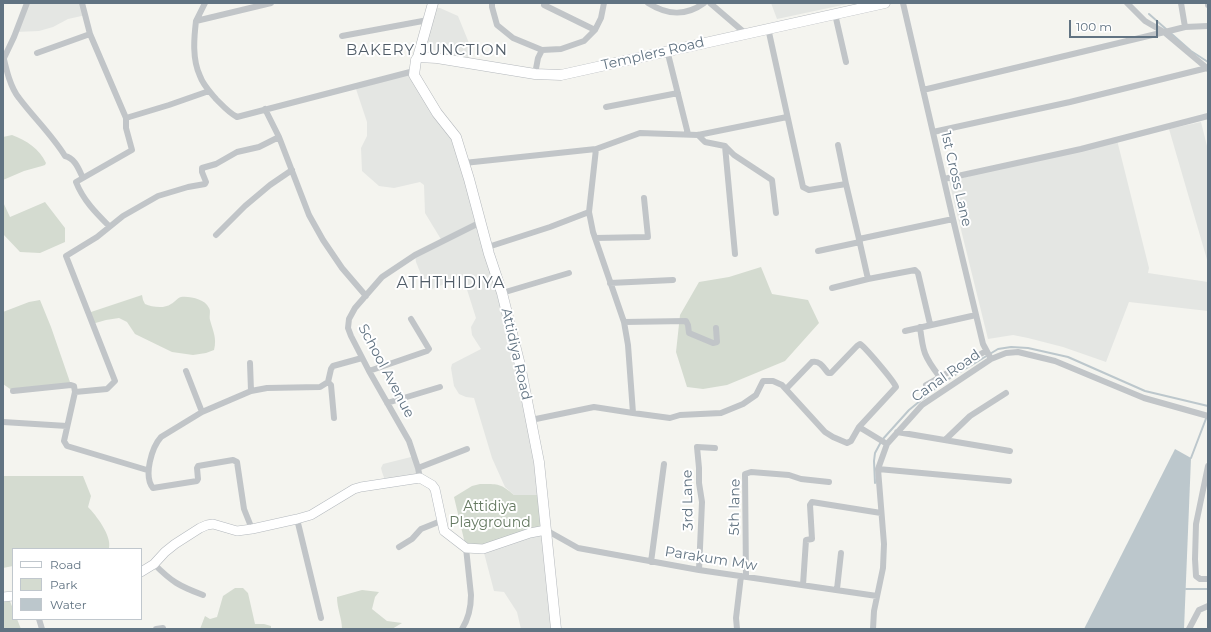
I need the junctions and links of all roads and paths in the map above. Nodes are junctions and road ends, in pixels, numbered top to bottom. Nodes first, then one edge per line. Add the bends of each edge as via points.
1 (27, 3) edge
2 (82, 3) edge
3 (205, 3) edge
4 (271, 3) edge
5 (433, 3) edge
6 (492, 3) edge
7 (604, 3) edge
8 (648, 3) edge
9 (704, 3) edge
10 (710, 3) edge
11 (885, 3) edge
12 (903, 3) edge
13 (1127, 3) edge
14 (1180, 3) edge
15 (544, 5) dead end
16 (835, 14) junction
17 (428, 20) junction
18 (196, 21) junction
19 (1208, 26) edge
20 (1185, 27) junction
21 (768, 28) junction
22 (595, 30) junction
23 (1168, 31) junction
24 (745, 33) junction
25 (90, 34) junction
26 (342, 36) dead end
27 (542, 50) junction
28 (667, 50) junction
29 (37, 53) dead end
30 (3, 56) edge
31 (418, 57) junction
32 (846, 62) dead end
33 (1207, 69) edge
34 (414, 71) junction
35 (535, 74) junction
36 (209, 90) junction
37 (923, 90) junction
38 (678, 93) junction
39 (606, 107) dead end
40 (265, 109) junction
41 (1208, 116) edge
42 (787, 117) junction
43 (126, 118) junction
44 (933, 132) junction
45 (688, 134) junction
46 (698, 135) junction
47 (279, 137) junction
48 (838, 145) dead end
49 (725, 146) junction
50 (596, 149) junction
51 (464, 163) junction
52 (292, 170) junction
53 (83, 178) junction
54 (944, 179) junction
55 (846, 184) junction
56 (644, 198) dead end
57 (589, 212) junction
58 (776, 213) dead end
59 (953, 219) junction
60 (481, 222) junction
61 (109, 226) junction
62 (216, 235) dead end
63 (595, 238) junction
64 (860, 241) junction
65 (488, 247) junction
66 (818, 251) dead end
67 (735, 254) dead end
68 (569, 272) dead end
69 (868, 279) junction
70 (673, 280) dead end
71 (610, 284) junction
72 (832, 288) dead end
73 (502, 294) junction
74 (366, 296) junction
75 (976, 315) junction
76 (411, 319) dead end
77 (624, 322) junction
78 (930, 324) junction
79 (920, 327) junction
80 (716, 328) dead end
81 (905, 330) dead end
82 (989, 355) junction
83 (362, 358) junction
84 (250, 363) dead end
85 (186, 371) dead end
86 (369, 371) junction
87 (939, 376) junction
88 (328, 382) junction
89 (926, 385) dead end
90 (440, 387) dead end
91 (786, 390) junction
92 (13, 391) dead end
93 (251, 391) junction
94 (76, 392) junction
95 (1006, 393) dead end
96 (387, 402) junction
97 (202, 412) junction
98 (633, 413) junction
99 (1206, 416) edge
100 (334, 418) dead end
101 (530, 420) junction
102 (3, 422) edge
103 (67, 426) junction
104 (859, 427) junction
105 (897, 432) junction
106 (945, 440) junction
107 (884, 442) junction
108 (715, 448) dead end
109 (467, 449) dead end
110 (1010, 451) dead end
111 (664, 464) dead end
112 (1208, 466) edge
113 (418, 468) junction
114 (878, 469) junction
115 (147, 470) junction
116 (420, 478) junction
117 (1009, 481) dead end
118 (829, 482) dead end
119 (881, 513) junction
120 (297, 519) junction
121 (441, 521) junction
122 (252, 529) junction
123 (546, 530) junction
124 (399, 547) dead end
125 (466, 548) junction
126 (841, 553) dead end
127 (652, 562) junction
128 (154, 564) junction
129 (700, 570) junction
130 (142, 571) edge
131 (744, 576) junction
132 (1208, 579) edge
133 (803, 585) junction
134 (837, 589) junction
135 (203, 595) dead end
136 (878, 596) junction
137 (1208, 606) edge
138 (1199, 610) junction
139 (1208, 610) edge
140 (321, 618) dead end
141 (163, 628) dead end
142 (156, 629) edge
143 (462, 629) edge
144 (556, 629) edge
145 (737, 629) edge
146 (873, 629) edge
147 (1189, 629) edge

1 - 30 street via 14,37
2 - 25 street
3 - 18 street
4 - 18 street
5 - 17 main road
6 - 27 street via 497,25 513,38
7 - 22 street
8 - 9 street via 659,10 672,13 697,8
10 - 24 street
11 - 16 main road, Templers Road
12 - 37 street, 1st Cross Lane
13 - 23 street via 1145,21
14 - 20 street
15 - 22 street
16 - 21 main road, Templers Road
16 - 32 street
17 - 26 street
17 - 31 main road
18 - 36 street via 194,37 197,66
19 - 20 street
20 - 23 street
21 - 24 main road, Templers Road
21 - 42 street
22 - 27 street via 584,41 561,49
23 - 33 street
23 - 37 street
24 - 28 main road, Templers Road
25 - 29 street
25 - 43 street
27 - 35 street
28 - 35 main road, Templers Road via 560,75
28 - 38 street
30 - 53 street via 18,98 65,156 74,162
31 - 34 main road
31 - 35 main road, Templers Road
33 - 44 street
34 - 40 street
34 - 51 main road, Attidiya Road via 414,76 437,113 456,137
36 - 40 street via 237,117
36 - 43 street
37 - 44 street, 1st Cross Lane
38 - 39 street
38 - 45 street
40 - 47 street
41 - 54 street via 1081,149
42 - 46 street
42 - 55 street via 803,187 809,190
43 - 53 street via 132,150
44 - 54 street, 1st Cross Lane
45 - 46 street
45 - 50 street via 640,132
46 - 49 street via 705,142
47 - 52 street
47 - 61 street via 202,168 205,184 158,196
48 - 55 street
49 - 58 street via 734,155 772,180
49 - 67 street
50 - 51 street
50 - 57 street
51 - 60 main road, Attidiya Road
52 - 62 street via 245,206
52 - 74 street via 309,215 323,240
53 - 61 street via 76,182 81,194
54 - 59 street, 1st Cross Lane
55 - 64 street
56 - 63 street via 648,237
57 - 63 street
57 - 65 street
59 - 64 street
59 - 75 street, 1st Cross Lane
60 - 65 main road, Attidiya Road
60 - 74 street, School Avenue via 398,265 382,277
61 - 94 street via 97,237 66,256 115,382 107,389
63 - 71 street
64 - 66 street
64 - 69 street
65 - 73 main road, Attidiya Road
68 - 73 street
69 - 72 street
69 - 78 street via 915,270 918,273
70 - 71 street
71 - 77 street
73 - 101 main road, Attidiya Road via 520,365
74 - 83 street, School Avenue via 348,319 348,328
75 - 78 street
75 - 82 street, 1st Cross Lane
76 - 86 street via 429,349
77 - 80 street via 686,321 690,333 713,343 717,342
77 - 98 street
78 - 79 street
79 - 81 street
79 - 87 street via 922,349
82 - 87 street
82 - 99 street, Canal Road via 1018,352 1055,361 1144,398
82 - 105 street, Canal Road via 922,405
83 - 86 street, School Avenue
83 - 88 street via 333,366
84 - 93 street
85 - 97 street
86 - 96 street, School Avenue
87 - 89 street
88 - 93 street via 320,387 267,388
88 - 100 street via 331,385
90 - 96 street
91 - 98 street via 773,381 763,381 756,395 743,404 721,412 670,418
91 - 104 street via 833,438 847,443
91 - 104 street via 812,362 819,363 831,373 857,346 864,346 896,386
92 - 94 street via 71,385
93 - 97 street
94 - 103 street
95 - 106 street via 970,416
96 - 113 street, School Avenue via 409,441
97 - 115 street via 157,441
98 - 101 street via 594,407
101 - 123 main road, Attidiya Road via 539,462
102 - 103 street
103 - 115 street via 64,441 67,446
104 - 107 street
105 - 106 street
105 - 107 street, Canal Road
106 - 110 street
107 - 114 street, Canal Road
108 - 129 street, 3rd Lane via 697,447 702,502
109 - 113 street
111 - 127 street
112 - 132 street via 1196,524 1194,560 1196,576
113 - 116 street, School Avenue
114 - 117 street
114 - 119 street, Canal Road
115 - 122 street via 153,488 196,481 198,466 233,460 237,462 244,509
116 - 120 street via 354,489 318,511
116 - 121 street via 435,489
118 - 131 street, 5th lane via 789,475 751,472 745,474
119 - 133 street via 812,502 812,538 806,540
119 - 136 street, Canal Road via 884,544
120 - 122 street
120 - 140 street
121 - 124 street via 421,529 412,539
121 - 125 street via 444,531
122 - 128 street via 237,531 213,524 207,525 175,544
123 - 125 street via 483,549
123 - 127 street, Parakum Mw via 578,548
123 - 144 main road, Attidiya Road
125 - 143 street via 471,603 468,618
126 - 134 street
127 - 129 street, Parakum Mw
128 - 130 street
128 - 135 street via 180,586
129 - 131 street, Parakum Mw
131 - 133 street, Parakum Mw
131 - 145 street via 736,618
133 - 134 street, Parakum Mw
134 - 136 street, Parakum Mw
136 - 146 street, Canal Road
137 - 138 street
138 - 139 street
138 - 147 street
141 - 142 street

